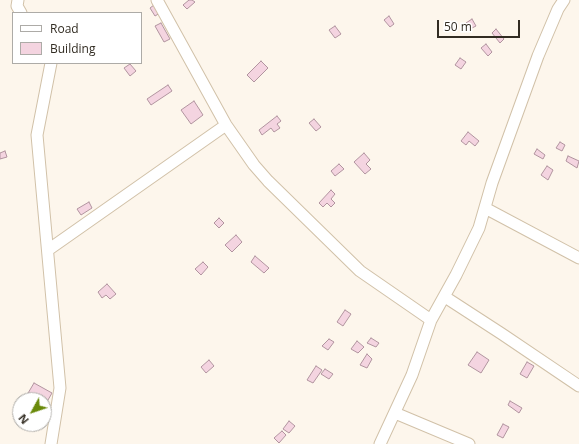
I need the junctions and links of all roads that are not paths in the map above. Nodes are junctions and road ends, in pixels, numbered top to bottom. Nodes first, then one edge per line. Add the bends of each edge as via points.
1 (18, 0) edge
2 (157, 0) edge
3 (564, 0) edge
4 (20, 12) edge
5 (51, 64) edge
6 (226, 125) junction
7 (485, 208) junction
8 (48, 250) junction
9 (579, 258) edge
10 (444, 297) junction
11 (431, 320) junction
12 (579, 386) edge
13 (395, 413) junction
14 (51, 444) edge
15 (380, 444) edge
16 (469, 444) edge

1 - 4 street via 16,6
2 - 6 street
3 - 7 street via 538,56
5 - 8 street via 37,135
6 - 8 street
6 - 11 street via 268,181 360,271
7 - 9 street
7 - 10 street via 479,228
8 - 14 street via 60,388
10 - 11 street
10 - 12 street
11 - 13 street via 412,375
13 - 15 street
13 - 16 street

